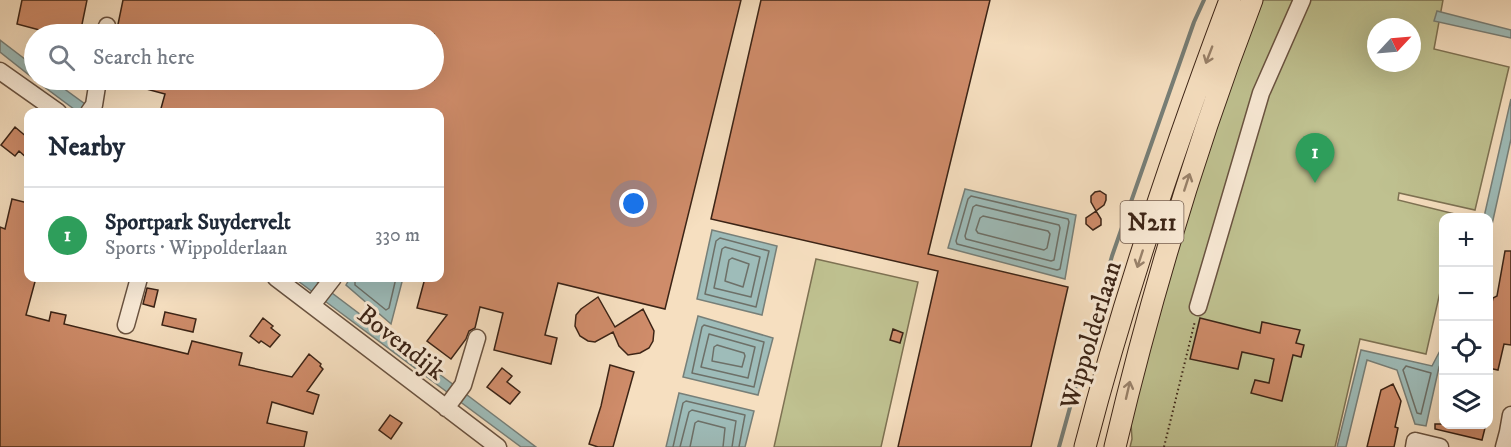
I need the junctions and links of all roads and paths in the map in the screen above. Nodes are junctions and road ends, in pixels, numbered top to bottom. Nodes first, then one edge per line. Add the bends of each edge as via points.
1 (1230, 0) edge
2 (1252, 0) edge
3 (1302, 0) edge
4 (0, 71) edge
5 (24, 88) edge
6 (27, 90) edge
7 (96, 90) edge
8 (52, 108) edge
9 (92, 108) edge
10 (138, 282) edge
11 (282, 282) edge
12 (329, 282) edge
13 (315, 302) junction
14 (1198, 307) joint
15 (126, 325) dead end
16 (477, 338) dead end
17 (448, 404) junction
18 (1415, 444) edge
19 (498, 447) edge
20 (1085, 447) edge
21 (1115, 447) edge
22 (1164, 447) edge
23 (1440, 447) edge

1 -> 20 main road, Wippolderlaan / N211 via 1159,201 1104,372
21 -> 2 main road, Wippolderlaan / N211 via 1181,200
3 - 14 street via 1261,93
4 - 5 street
6 - 8 street
7 - 9 street
10 - 15 street
11 - 13 street, Bovendijk
12 - 13 street
13 - 17 street, Bovendijk
14 - 22 path
16 - 17 street via 463,385
17 - 19 street, Bovendijk
18 - 23 street

